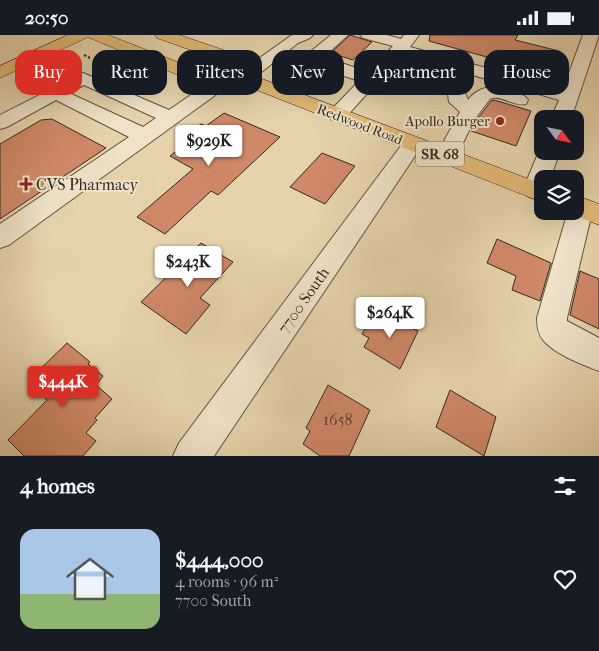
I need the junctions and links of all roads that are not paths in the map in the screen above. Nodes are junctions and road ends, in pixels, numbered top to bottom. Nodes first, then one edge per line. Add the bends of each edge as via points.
1 (81, 35) edge
2 (94, 35) edge
3 (163, 35) edge
4 (340, 35) edge
5 (368, 35) edge
6 (591, 35) edge
7 (292, 37) edge
8 (405, 43) edge
9 (206, 50) edge
10 (262, 59) edge
11 (177, 68) edge
12 (354, 69) edge
13 (0, 73) edge
14 (82, 79) edge
15 (262, 85) edge
16 (51, 95) edge
17 (59, 95) edge
18 (208, 95) edge
19 (357, 95) edge
20 (457, 95) edge
21 (564, 110) edge
22 (470, 111) junction
23 (337, 115) junction
24 (171, 118) junction
25 (0, 123) edge
26 (145, 136) junction
27 (413, 144) junction
28 (446, 157) junction
29 (534, 190) edge
30 (585, 209) edge
31 (0, 238) edge
32 (599, 355) edge
33 (192, 456) edge

1 - 13 main road
2 - 11 main road, Redwood Road / SR 68
3 - 9 main road
4 - 12 street via 316,55 315,60
5 - 8 street
6 - 21 street
7 - 10 street
8 - 21 street
14 - 24 street
15 - 23 main road, Redwood Road / SR 68
16 - 25 street
17 - 26 street
18 - 24 street
19 - 23 street
20 - 22 street via 458,103
21 - 22 street via 490,91 483,94
22 - 28 street
23 - 27 main road, Redwood Road / SR 68
24 - 26 street
26 - 31 street
27 - 28 main road, Redwood Road / SR 68
27 - 33 street, 7700 South
28 - 29 main road, Redwood Road / SR 68
30 - 32 street via 552,323 553,329 563,337

